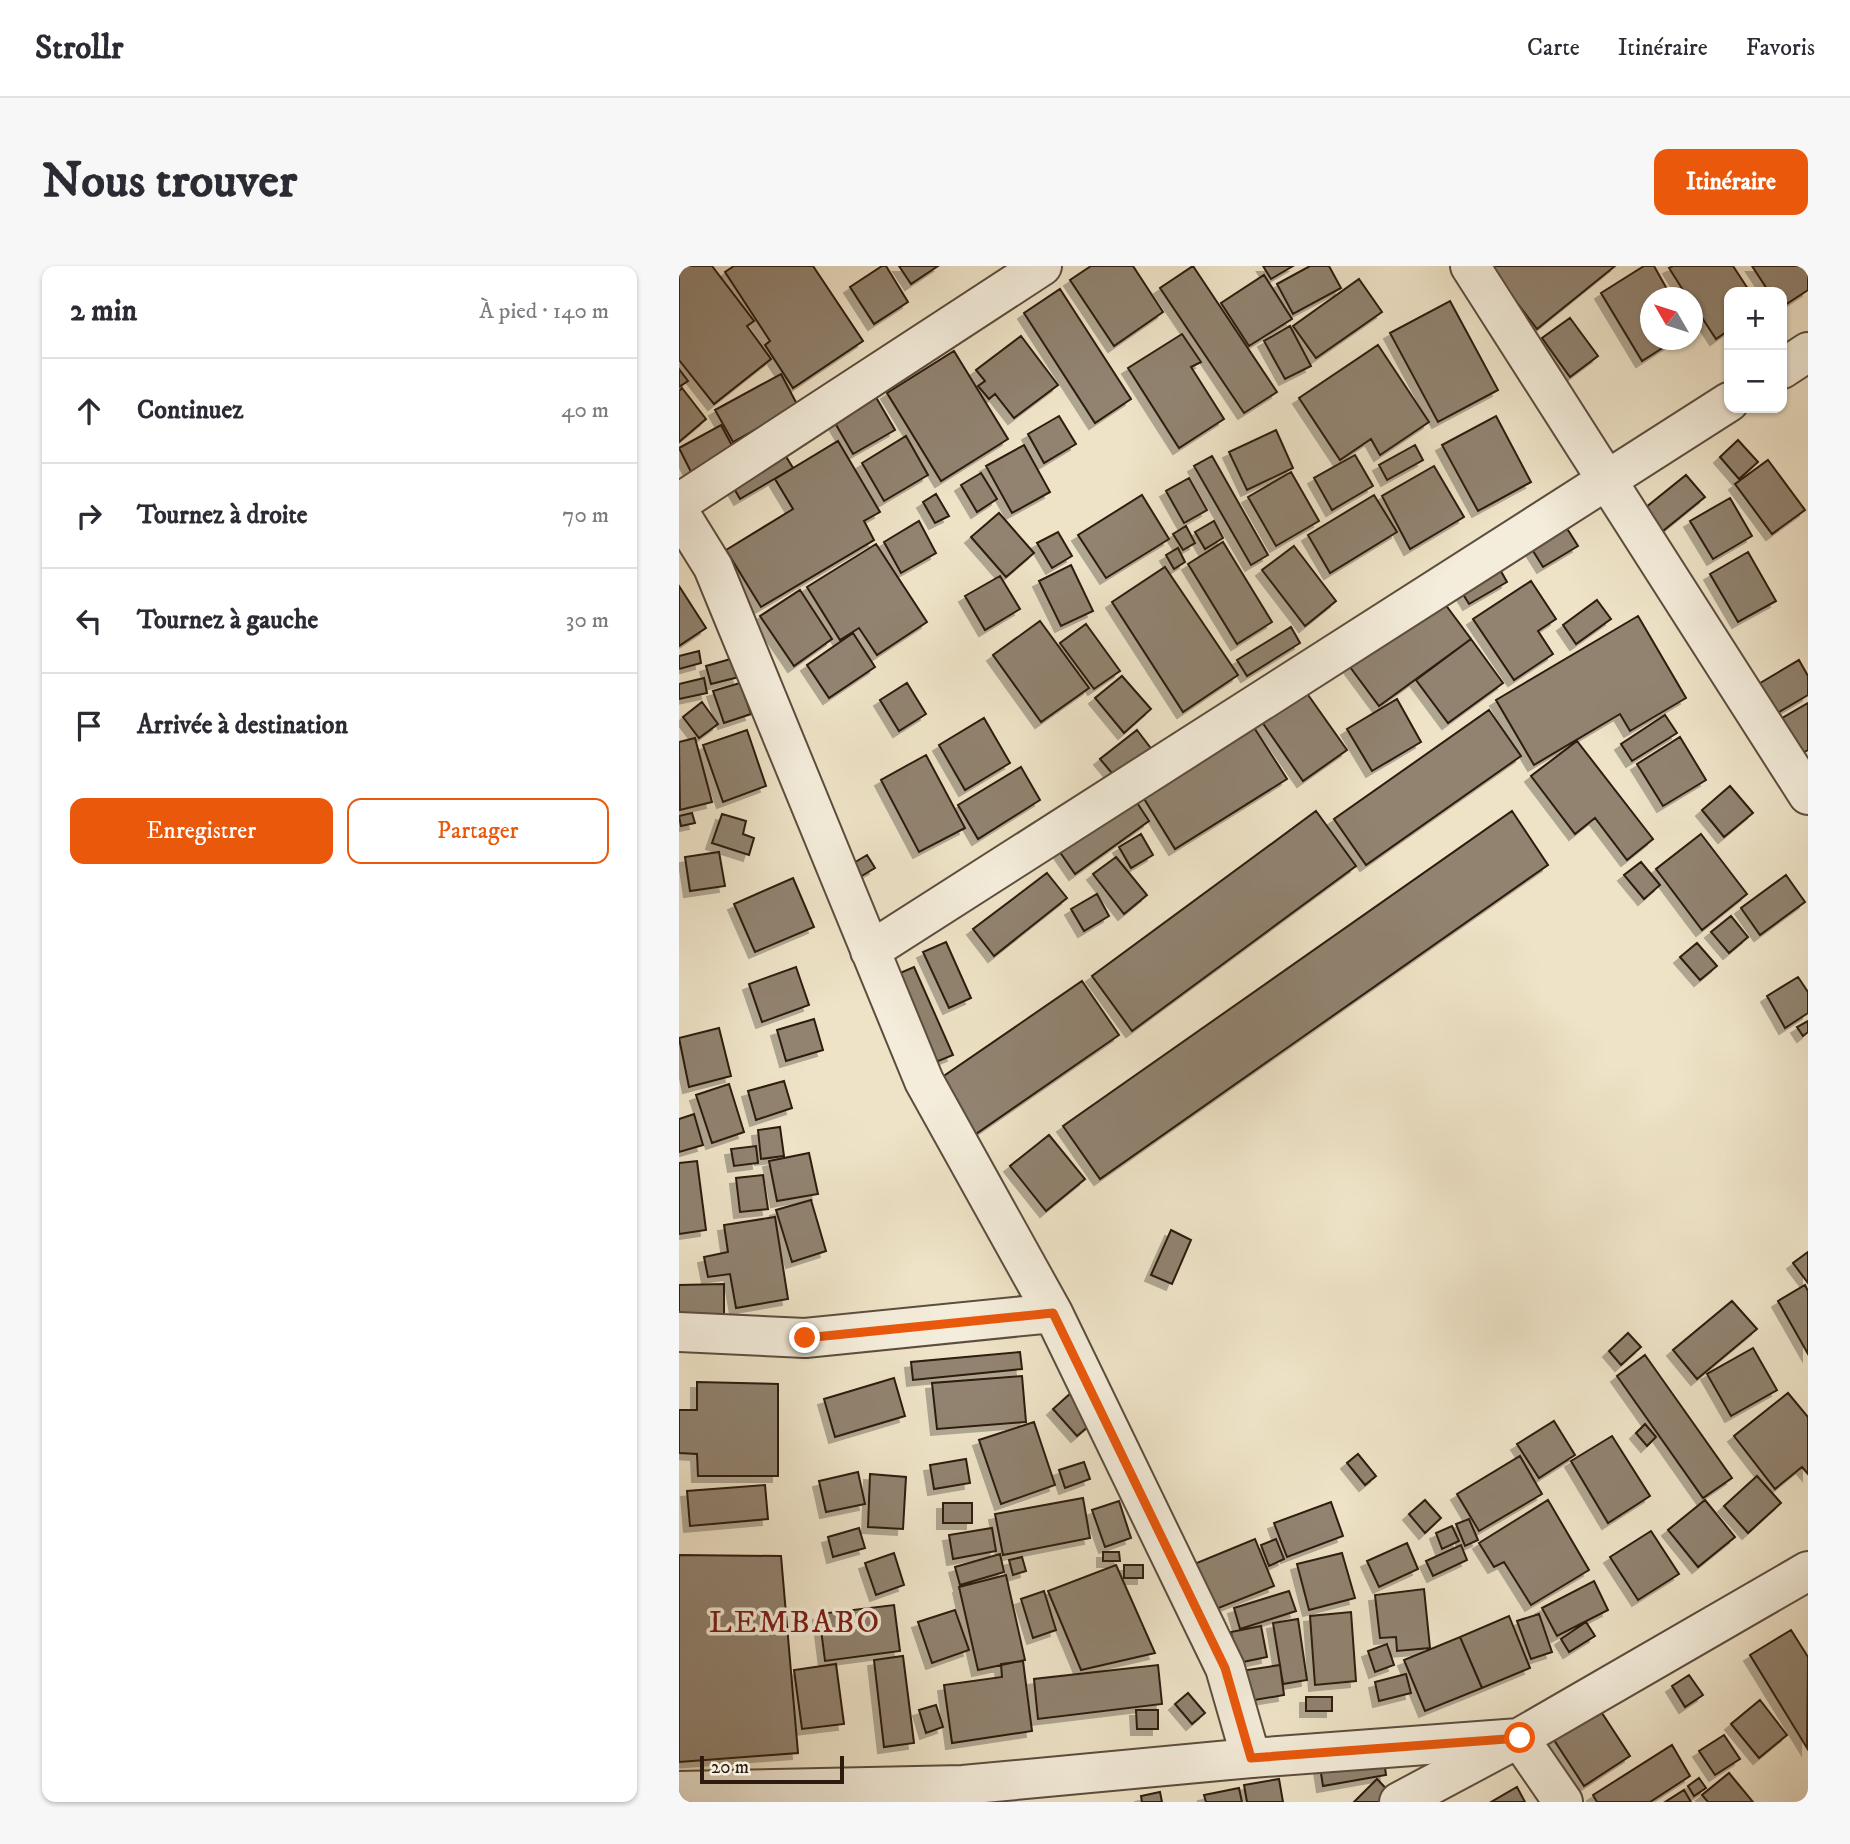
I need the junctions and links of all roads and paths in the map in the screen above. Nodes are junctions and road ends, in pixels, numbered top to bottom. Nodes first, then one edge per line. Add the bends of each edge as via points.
1 (1042, 266) edge
2 (1470, 266) edge
3 (1808, 352) edge
4 (1787, 366) edge
5 (1724, 405) edge
6 (1607, 480) junction
7 (679, 503) edge
8 (679, 512) edge
9 (1808, 795) edge
10 (870, 951) junction
11 (1053, 1313) junction
12 (679, 1332) edge
13 (1808, 1571) edge
14 (1520, 1738) junction
15 (1251, 1758) junction
16 (679, 1791) edge
17 (1399, 1802) edge
18 (1563, 1802) edge

1 - 7 street
2 - 6 street
3 - 4 street
5 - 6 street
6 - 9 street
6 - 10 street
8 - 10 street via 713,568
10 - 11 street via 924,1081
11 - 12 street via 805,1338
11 - 15 street via 1225,1668
13 - 14 street
14 - 15 street
14 - 17 street
14 - 18 street
15 - 16 street via 963,1785

